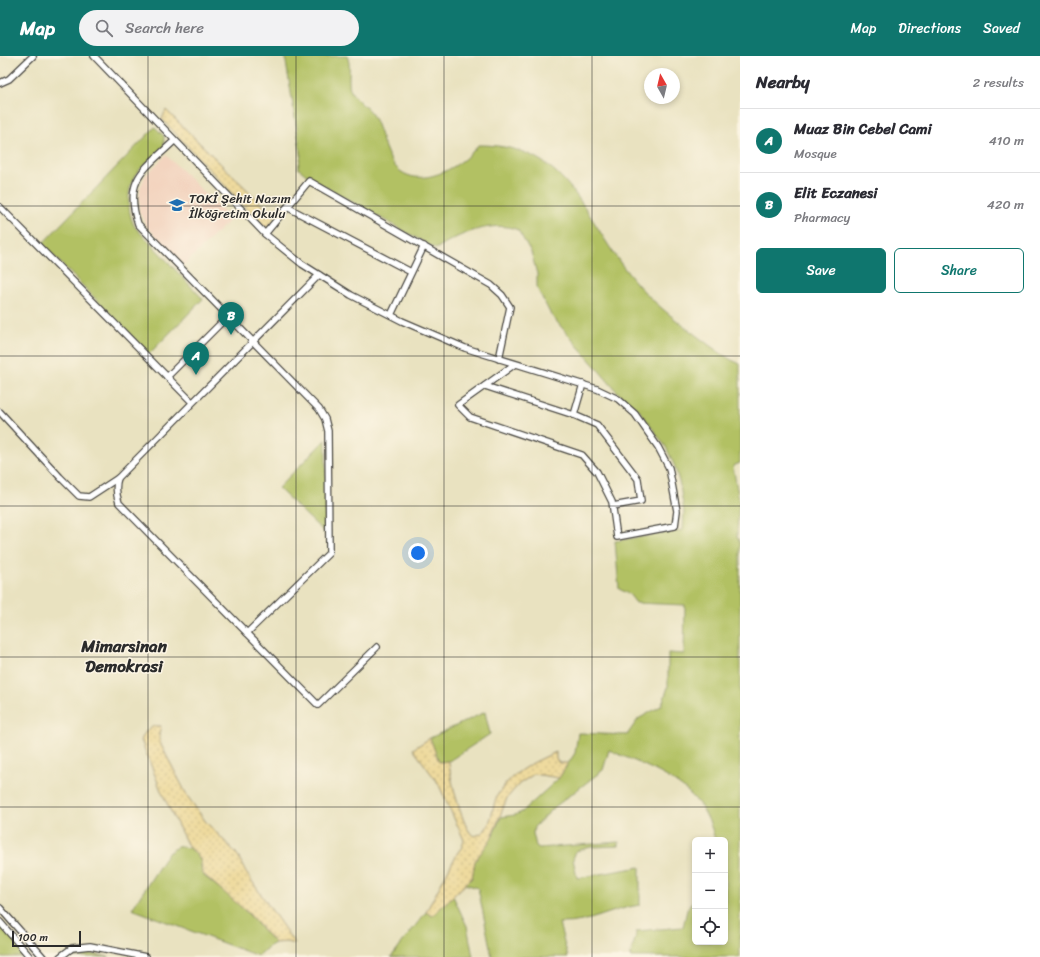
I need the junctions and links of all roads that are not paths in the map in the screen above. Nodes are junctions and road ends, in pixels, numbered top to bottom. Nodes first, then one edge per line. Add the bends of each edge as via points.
1 (33, 56) edge
2 (94, 56) edge
3 (0, 83) edge
4 (174, 140) junction
5 (0, 207) edge
6 (287, 207) junction
7 (264, 234) junction
8 (424, 246) junction
9 (411, 272) junction
10 (319, 275) junction
11 (391, 315) junction
12 (227, 316) junction
13 (252, 342) junction
14 (499, 359) junction
15 (515, 364) junction
16 (167, 377) junction
17 (583, 384) junction
18 (485, 386) junction
19 (192, 402) junction
20 (0, 412) edge
21 (574, 414) junction
22 (118, 478) junction
23 (613, 506) junction
24 (247, 633) junction
25 (377, 647) dead end
26 (0, 908) edge
27 (0, 922) edge
28 (30, 957) edge
29 (43, 957) edge
30 (60, 957) edge
31 (146, 957) edge

1 - 3 street via 9,79
2 - 4 street
4 - 7 street
4 - 12 street via 142,171 135,182 132,207 138,224
5 - 16 street
6 - 7 street
6 - 8 street via 309,181
6 - 9 street
7 - 10 street
8 - 9 street
8 - 14 street via 491,285 510,307
9 - 11 street
10 - 11 street
10 - 13 street
11 - 14 street via 465,348
12 - 13 street
12 - 16 street
13 - 19 street
13 - 24 street via 325,419 328,431 330,526 329,553
14 - 15 street
15 - 17 street
15 - 18 street
16 - 19 street
17 - 21 street
17 - 23 street via 618,399 635,414 658,447 669,468 675,491 675,526 617,537
18 - 21 street
18 - 23 street via 458,405 470,417 582,455 597,472
19 - 22 street
20 - 22 street via 80,496 89,497
21 - 23 street via 597,425 638,479 641,501
22 - 24 street via 115,486 120,503
24 - 25 street via 318,705
26 - 29 street
27 - 28 street
30 - 31 street via 72,948 90,946

